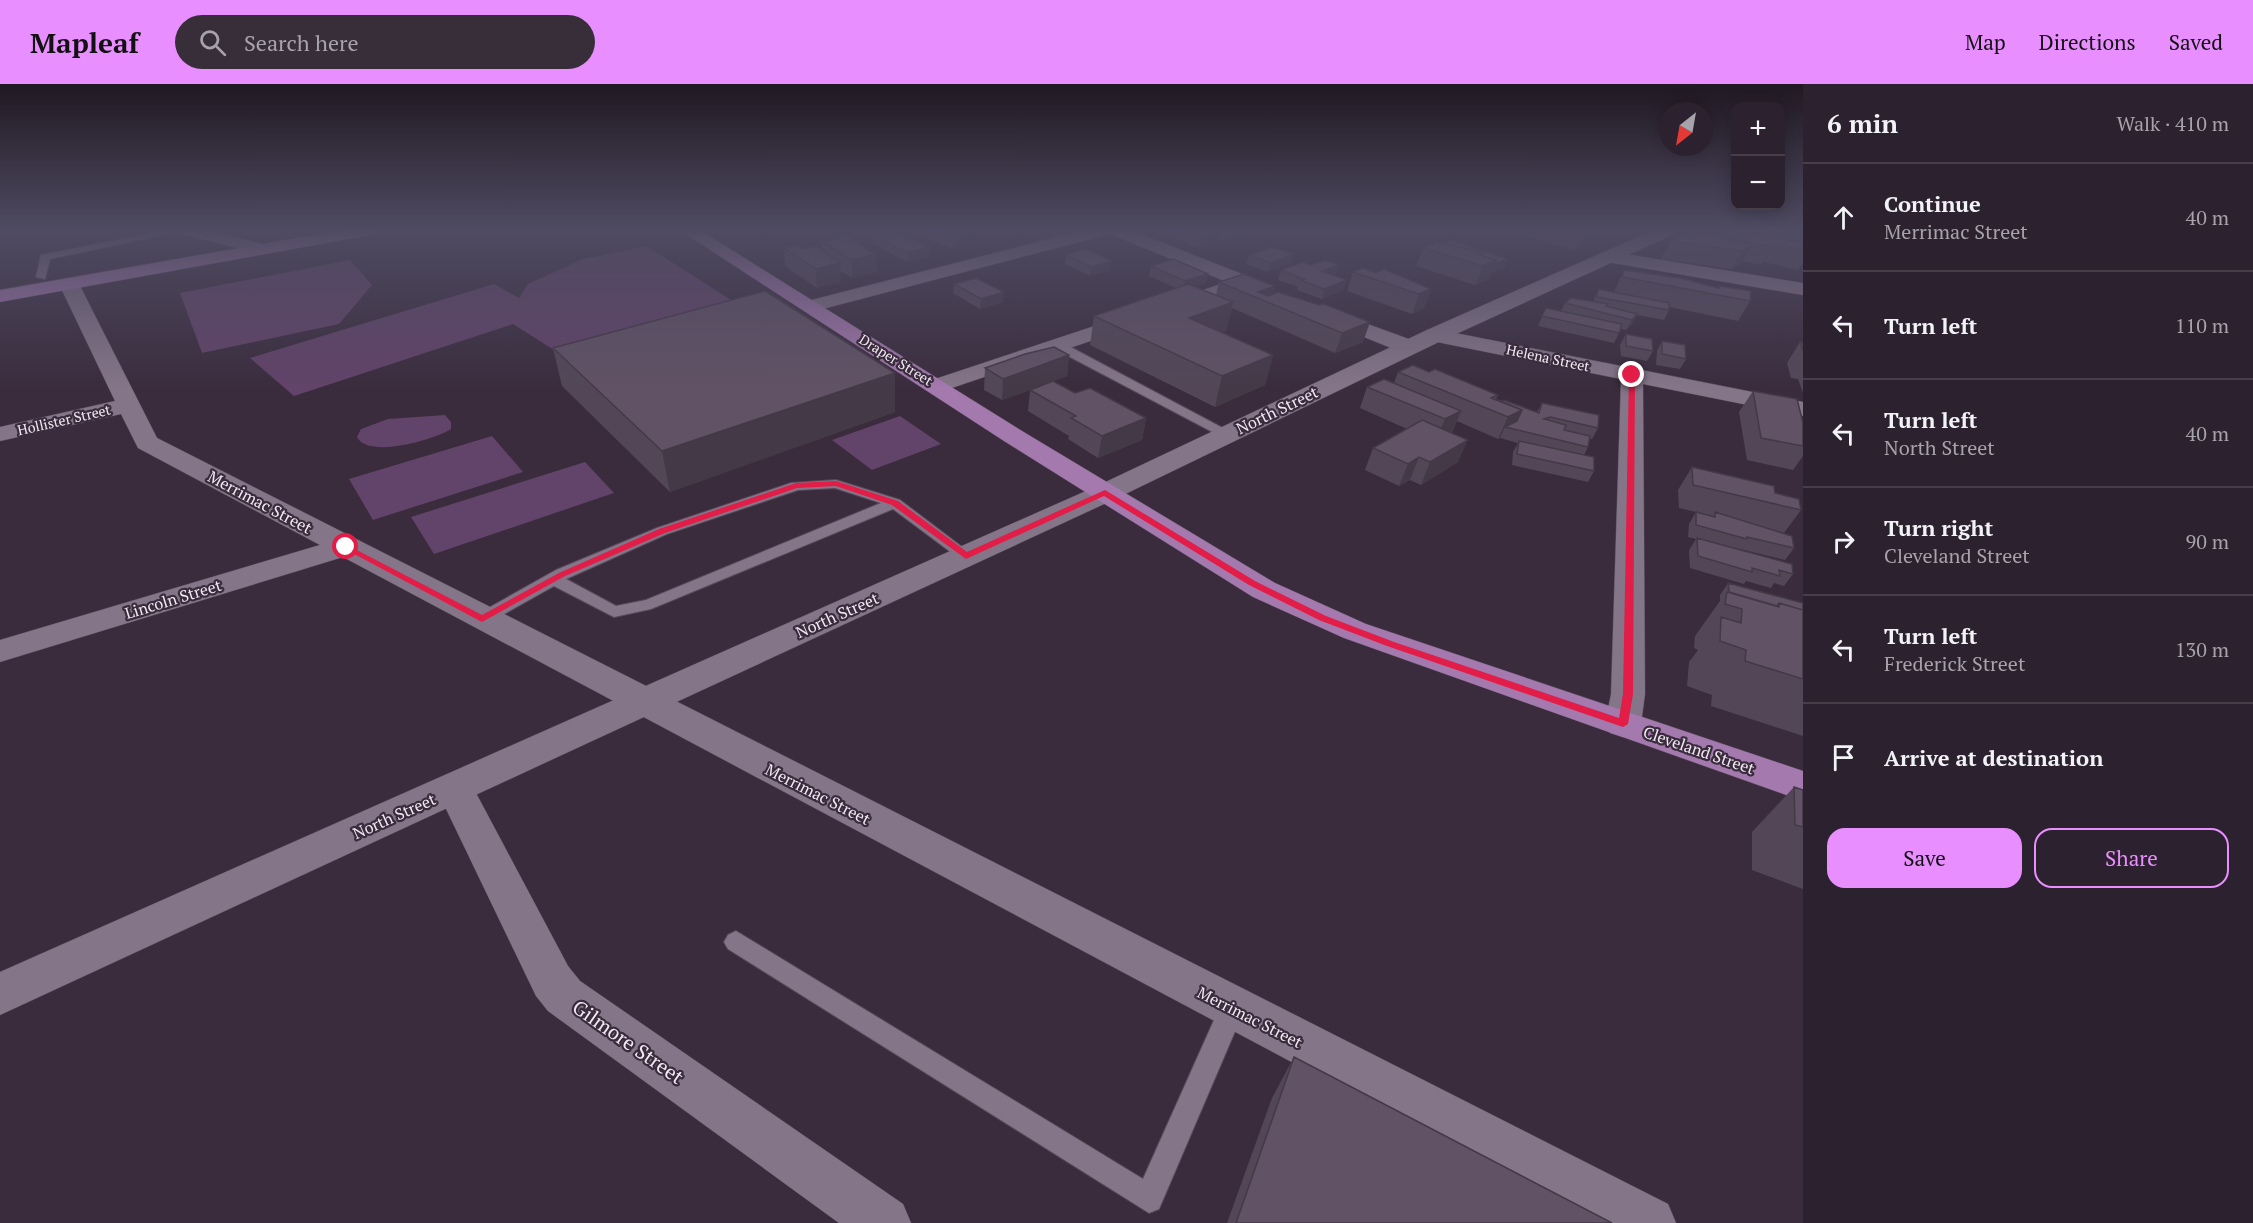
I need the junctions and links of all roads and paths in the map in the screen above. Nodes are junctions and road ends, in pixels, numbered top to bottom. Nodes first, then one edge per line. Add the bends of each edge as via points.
1 (79, 282) edge
2 (773, 282) edge
3 (903, 282) edge
4 (1245, 282) joint
5 (1552, 282) edge
6 (1761, 282) edge
7 (69, 284) junction
8 (1803, 289) edge
9 (1267, 291) edge
10 (0, 296) edge
11 (811, 306) junction
12 (1310, 308) edge
13 (789, 312) edge
14 (1435, 335) junction
15 (1057, 345) junction
16 (1409, 347) junction
17 (1632, 375) junction
18 (937, 386) junction
19 (129, 405) junction
20 (1803, 409) edge
21 (0, 434) edge
22 (1227, 434) junction
23 (1105, 493) junction
24 (895, 503) junction
25 (346, 547) junction
26 (966, 556) junction
27 (554, 579) junction
28 (482, 619) junction
29 (0, 651) edge
30 (642, 703) junction
31 (1623, 724) junction
32 (1803, 786) edge
33 (455, 788) junction
34 (736, 942) dead end
35 (0, 994) edge
36 (1232, 1008) junction
37 (884, 1223) edge
38 (1649, 1223) edge

1 - 7 main road
2 - 11 main road, Draper Street
3 - 11 street
4 - 9 street
4 - 15 street
5 - 14 street, North Street
6 - 8 street
7 - 10 main road
7 - 19 street, Merrimac Street
11 - 13 lane
11 - 18 main road, Draper Street
12 - 16 street
14 - 16 street, North Street
14 - 17 street, Helena Street
15 - 18 street
15 - 22 lane
16 - 22 street, North Street
17 - 20 street, Helena Street
17 - 31 street via 1628,684
18 - 23 main road, Draper Street
19 - 21 street, Hollister Street
19 - 25 street, Merrimac Street via 147,444
22 - 23 street, North Street
23 - 26 street, North Street
23 - 31 main road, Cleveland Street via 1252,583 1322,618
24 - 26 lane
24 - 27 lane via 836,484 796,486 662,531
24 - 27 lane via 651,604 614,612
25 - 28 street, Merrimac Street
25 - 29 street, Lincoln Street
26 - 30 street, North Street
27 - 28 lane
28 - 30 street, Merrimac Street
30 - 33 street, North Street
30 - 36 street, Merrimac Street
31 - 32 main road, Cleveland Street
33 - 35 street, North Street
33 - 37 street, Gilmore Street via 552,981 564,996
34 - 36 lane via 1149,1199
36 - 38 street, Merrimac Street

